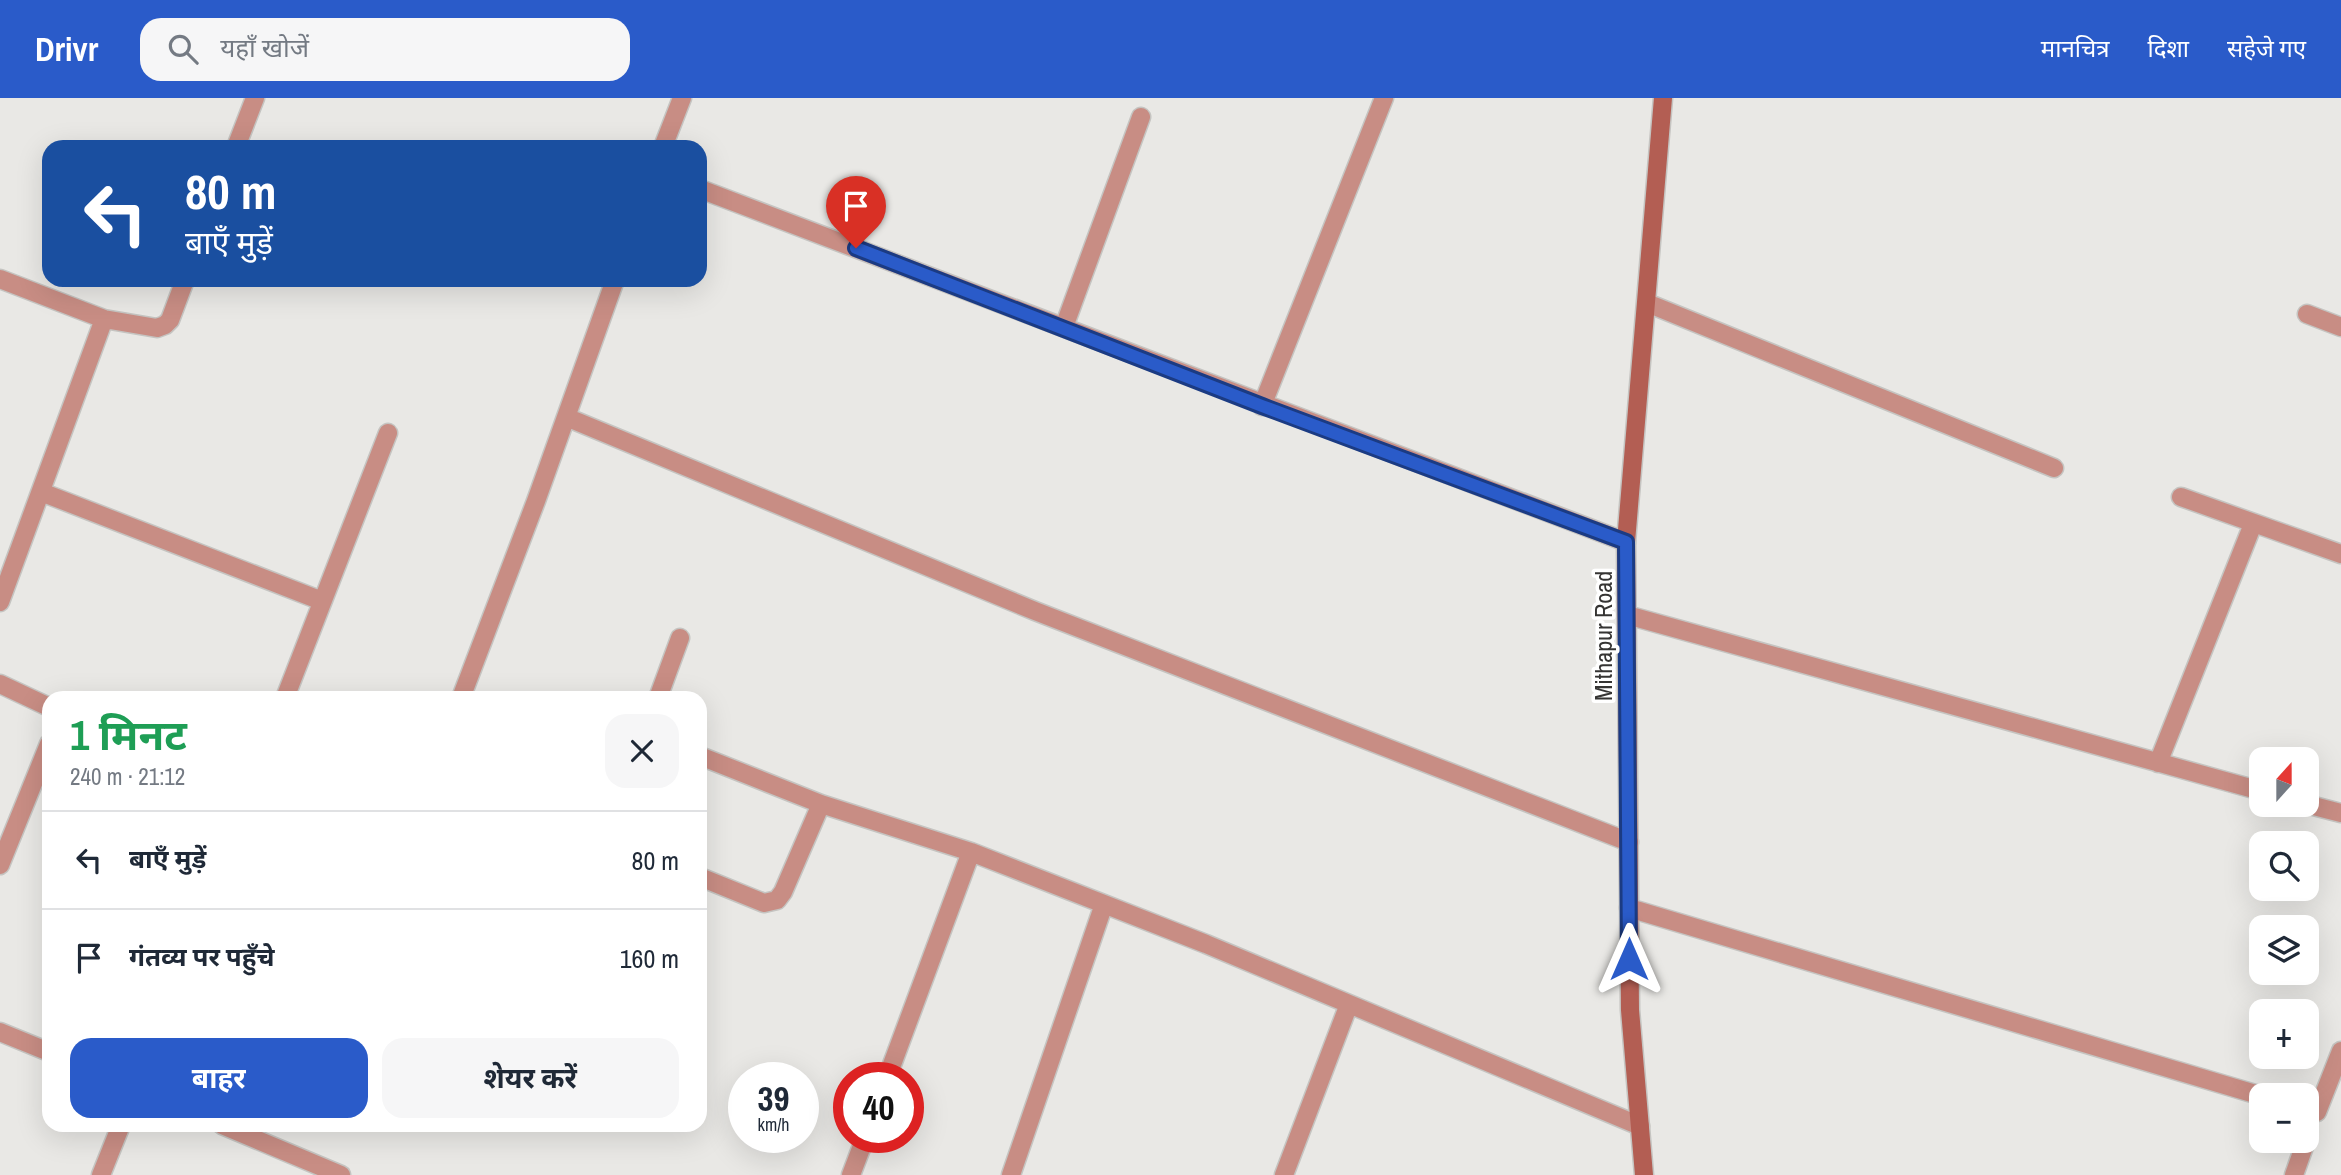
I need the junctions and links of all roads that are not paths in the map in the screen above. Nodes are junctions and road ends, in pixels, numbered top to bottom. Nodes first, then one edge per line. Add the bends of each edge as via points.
1 (255, 98) edge
2 (682, 98) edge
3 (1384, 98) edge
4 (1664, 98) edge
5 (1141, 117) dead end
6 (239, 140) edge
7 (666, 140) edge
8 (707, 192) edge
9 (0, 279) edge
10 (183, 287) edge
11 (612, 287) edge
12 (1647, 303) junction
13 (2307, 314) dead end
14 (104, 319) junction
15 (1064, 327) junction
16 (2341, 327) edge
17 (1262, 406) junction
18 (566, 416) junction
19 (388, 433) dead end
20 (2054, 468) dead end
21 (41, 492) junction
22 (2181, 497) dead end
23 (2253, 524) junction
24 (1626, 542) junction
25 (2341, 554) edge
26 (322, 601) junction
27 (0, 602) edge
28 (1627, 615) junction
29 (680, 638) dead end
30 (0, 684) edge
31 (288, 691) edge
32 (464, 691) edge
33 (661, 691) edge
34 (42, 704) edge
35 (707, 760) edge
36 (42, 761) edge
37 (2158, 763) junction
38 (2249, 788) edge
39 (821, 804) junction
40 (2319, 807) edge
41 (2341, 813) edge
42 (1629, 842) junction
43 (971, 852) junction
44 (0, 864) edge
45 (707, 880) edge
46 (1104, 904) junction
47 (1629, 908) junction
48 (1349, 1004) junction
49 (0, 1032) edge
50 (42, 1049) edge
51 (2341, 1051) edge
52 (893, 1062) edge
53 (2249, 1092) edge
54 (2319, 1096) edge
55 (1640, 1126) junction
56 (118, 1132) edge
57 (239, 1132) edge
58 (859, 1153) edge
59 (2302, 1153) edge
60 (101, 1175) edge
61 (341, 1175) edge
62 (851, 1175) edge
63 (1011, 1175) edge
64 (1284, 1175) edge
65 (1644, 1175) edge
66 (2294, 1175) edge

1 - 6 street
2 - 7 street
3 - 17 street
4 - 12 street, Mithapur Road
5 - 15 street
8 - 15 street
9 - 14 street
10 - 14 street via 170,320 162,327
11 - 18 street
12 - 20 street
12 - 24 street, Mithapur Road
13 - 16 street
14 - 21 street
15 - 17 street
17 - 24 street
18 - 32 street
18 - 42 street via 1035,611
19 - 26 street
21 - 26 street
21 - 27 street
22 - 23 street
23 - 25 street
23 - 37 street
24 - 28 street, Mithapur Road
26 - 31 street
28 - 37 street
28 - 42 street, Mithapur Road
29 - 33 street
30 - 34 street
35 - 39 street
36 - 44 street
37 - 38 street
39 - 43 street
39 - 45 street via 777,900 764,903
40 - 41 street
42 - 47 street, Mithapur Road
43 - 46 street
43 - 52 street
46 - 48 street
46 - 63 street
47 - 53 street
47 - 55 street, Mithapur Road via 1630,1010
48 - 55 street
48 - 64 street
49 - 50 street
51 - 54 street
55 - 65 street, Mithapur Road
56 - 60 street
57 - 61 street
58 - 62 street
59 - 66 street

